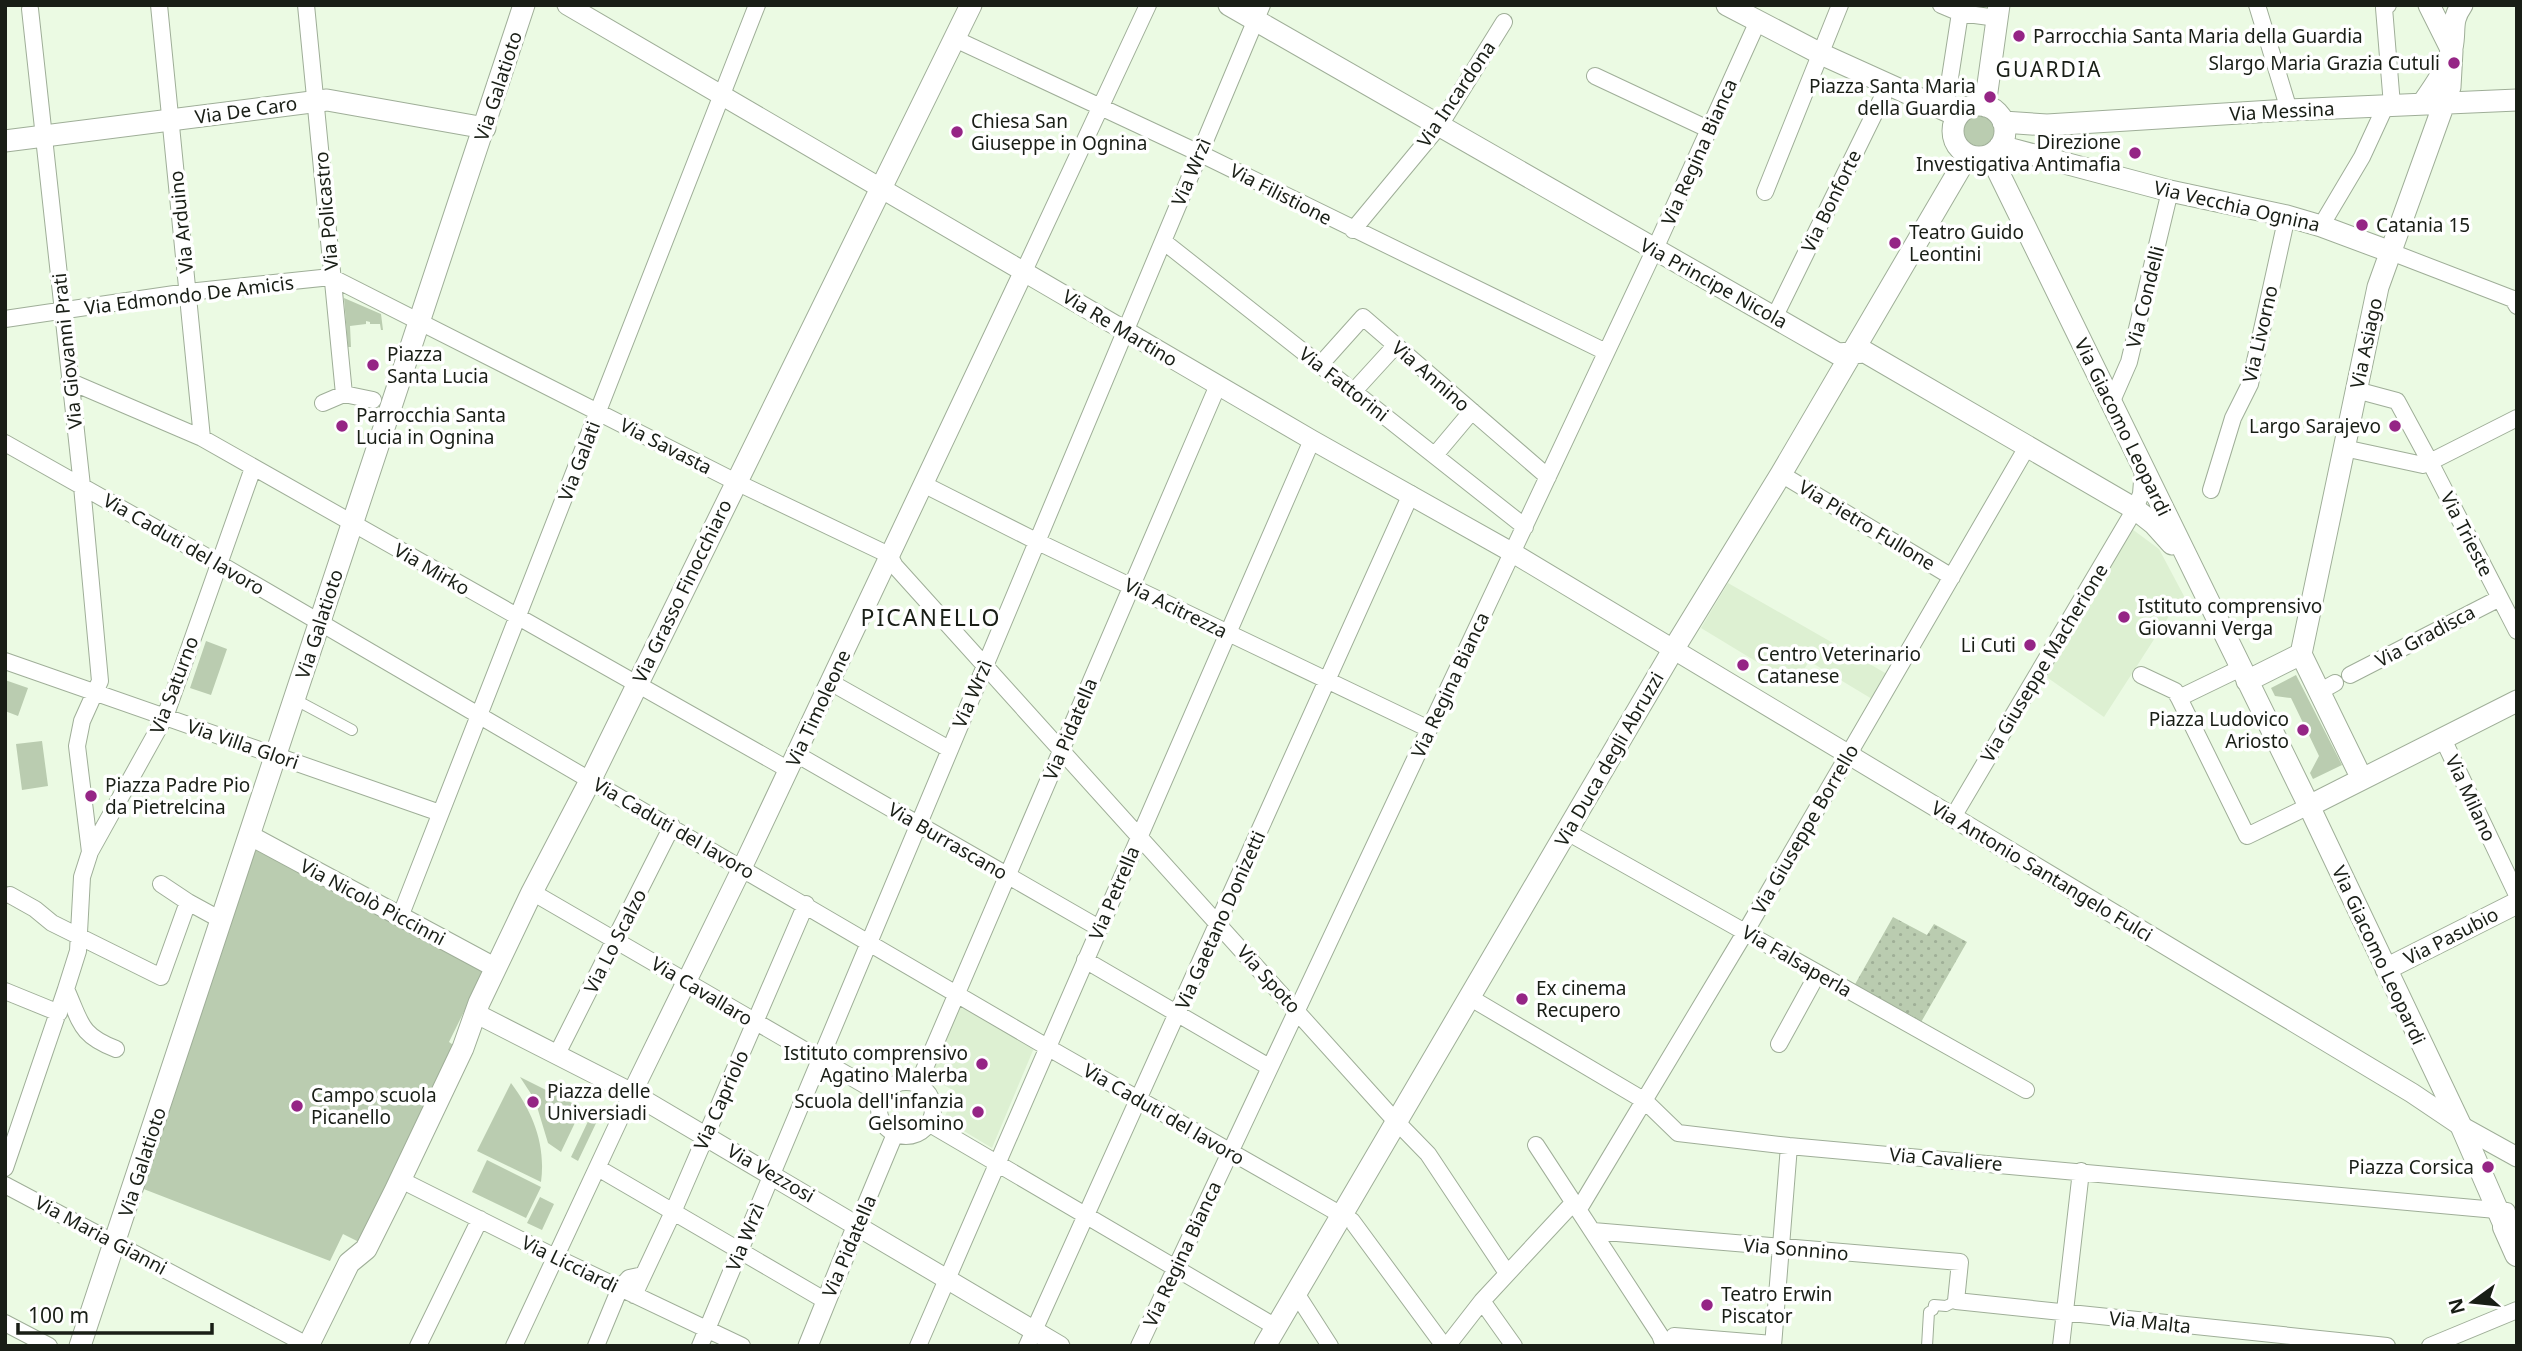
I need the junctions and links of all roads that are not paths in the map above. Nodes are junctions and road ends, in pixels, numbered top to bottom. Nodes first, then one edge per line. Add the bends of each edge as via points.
1 (159, 5) edge
2 (306, 5) edge
3 (524, 5) edge
4 (567, 5) edge
5 (757, 5) edge
6 (971, 5) edge
7 (1149, 5) edge
8 (1229, 5) edge
9 (1727, 5) edge
10 (1840, 5) edge
11 (2257, 5) edge
12 (2388, 5) edge
13 (2429, 5) edge
14 (2462, 5) edge
15 (30, 9) dead end
16 (1952, 9) edge
17 (1998, 11) edge
18 (1259, 13) edge
19 (1504, 22) dead end
20 (1758, 22) junction
21 (955, 39) junction
22 (2452, 51) junction
23 (1821, 54) junction
24 (1595, 76) dead end
25 (1888, 86) junction
26 (721, 96) junction
27 (316, 100) junction
28 (2517, 100) edge
29 (2444, 103) junction
30 (2422, 104) junction
31 (2389, 105) junction
32 (1101, 106) junction
33 (1986, 106) junction
34 (1945, 110) junction
35 (2289, 110) junction
36 (171, 121) junction
37 (2003, 122) junction
38 (1440, 125) junction
39 (485, 128) junction
40 (1708, 129) junction
41 (45, 136) junction
42 (5, 141) edge
43 (1995, 151) junction
44 (1199, 153) junction
45 (1968, 155) junction
46 (880, 189) junction
47 (2171, 191) junction
48 (1765, 192) dead end
49 (2287, 216) junction
50 (2321, 226) junction
51 (1353, 230) junction
52 (1163, 241) junction
53 (1654, 251) junction
54 (2391, 252) junction
55 (1024, 271) junction
56 (331, 277) junction
57 (188, 292) junction
58 (2512, 302) edge
59 (62, 311) junction
60 (1775, 316) junction
61 (5, 319) edge
62 (420, 323) junction
63 (1125, 331) junction
64 (1396, 345) junction
65 (1606, 352) junction
66 (1850, 353) junction
67 (1320, 365) junction
68 (69, 382) junction
69 (1218, 385) junction
70 (2356, 390) junction
71 (1354, 391) junction
72 (344, 394) junction
73 (373, 400) dead end
74 (2112, 401) junction
75 (323, 403) dead end
76 (1472, 411) junction
77 (598, 412) junction
78 (2517, 418) edge
79 (202, 438) junction
80 (1312, 440) junction
81 (5, 443) edge
82 (2027, 447) junction
83 (2344, 448) junction
84 (1435, 455) junction
85 (2143, 467) junction
86 (253, 468) junction
87 (2433, 468) junction
88 (1781, 474) junction
89 (1548, 477) junction
90 (736, 482) junction
91 (923, 484) junction
92 (82, 486) junction
93 (2211, 490) dead end
94 (1412, 494) junction
95 (2134, 509) junction
96 (352, 524) junction
97 (1525, 527) junction
98 (1036, 541) junction
99 (1513, 553) junction
100 (889, 555) junction
101 (218, 563) junction
102 (2189, 564) junction
103 (1952, 577) junction
104 (1131, 586) junction
105 (2500, 598) junction
106 (518, 618) junction
107 (321, 622) junction
108 (2517, 631) edge
109 (1229, 633) junction
110 (2302, 649) junction
111 (1673, 650) junction
112 (5, 661) edge
113 (984, 665) junction
114 (2237, 671) junction
115 (2350, 675) dead end
116 (2141, 676) dead end
117 (1327, 680) junction
118 (830, 682) junction
119 (636, 685) junction
120 (96, 692) junction
121 (2179, 698) junction
122 (294, 699) junction
123 (2517, 701) edge
124 (480, 715) junction
125 (164, 718) junction
126 (1429, 729) junction
127 (352, 730) dead end
128 (2443, 739) junction
129 (949, 749) junction
130 (1061, 750) junction
131 (276, 755) junction
132 (1849, 755) junction
133 (792, 762) junction
134 (2366, 774) junction
135 (591, 779) junction
136 (2304, 808) junction
137 (440, 813) junction
138 (1953, 817) junction
139 (917, 824) junction
140 (672, 826) junction
141 (1567, 832) junction
142 (249, 835) junction
143 (1139, 837) junction
144 (90, 852) junction
145 (742, 868) junction
146 (1006, 875) junction
147 (161, 884) dead end
148 (532, 892) junction
149 (10, 895) dead end
150 (2517, 895) edge
151 (188, 902) junction
152 (806, 904) junction
153 (2517, 904) edge
154 (400, 917) junction
155 (221, 920) junction
156 (1218, 923) junction
157 (1099, 928) junction
158 (1746, 931) junction
159 (80, 936) junction
160 (616, 940) junction
161 (870, 941) junction
162 (1085, 960) junction
163 (496, 968) junction
164 (2386, 969) junction
165 (1818, 973) junction
166 (687, 982) junction
167 (66, 989) junction
168 (5, 991) edge
169 (956, 993) junction
170 (1469, 997) junction
171 (1297, 1009) junction
172 (59, 1013) junction
173 (475, 1013) junction
174 (1177, 1014) junction
175 (755, 1023) junction
176 (1779, 1044) dead end
177 (1048, 1047) junction
178 (116, 1049) dead end
179 (557, 1054) junction
180 (820, 1059) junction
181 (1269, 1067) junction
182 (920, 1079) junction
183 (2026, 1090) dead end
184 (878, 1092) junction
185 (632, 1093) junction
186 (2428, 1097) junction
187 (1139, 1099) junction
188 (1645, 1101) junction
189 (1397, 1122) junction
190 (935, 1126) junction
191 (2461, 1126) junction
192 (706, 1135) junction
193 (893, 1140) junction
194 (1536, 1144) dead end
195 (1789, 1146) junction
196 (1230, 1152) junction
197 (2517, 1157) edge
198 (996, 1162) junction
199 (5, 1168) edge
200 (598, 1168) junction
201 (2081, 1171) junction
202 (771, 1174) junction
203 (401, 1180) junction
204 (5, 1185) edge
205 (1576, 1205) junction
206 (673, 1212) junction
207 (1342, 1215) junction
208 (1087, 1216) junction
209 (480, 1219) junction
210 (858, 1224) junction
211 (2510, 1227) edge
212 (1593, 1231) junction
213 (115, 1242) junction
214 (1780, 1247) junction
215 (740, 1250) junction
216 (555, 1257) junction
217 (1176, 1267) junction
218 (1507, 1273) junction
219 (947, 1278) junction
220 (627, 1292) junction
221 (1296, 1293) junction
222 (826, 1301) junction
223 (1482, 1301) junction
224 (1956, 1301) junction
225 (2517, 1310) edge
226 (2065, 1313) junction
227 (5, 1323) edge
228 (1276, 1327) junction
229 (707, 1329) junction
230 (1030, 1338) edge
231 (1671, 1342) edge
232 (1773, 1345) edge
233 (49, 1346) edge
234 (80, 1346) edge
235 (308, 1346) edge
236 (418, 1346) edge
237 (514, 1346) edge
238 (596, 1346) edge
239 (700, 1346) edge
240 (741, 1346) edge
241 (807, 1346) edge
242 (918, 1346) edge
243 (1060, 1346) edge
244 (1139, 1346) edge
245 (1265, 1346) edge
246 (1330, 1346) edge
247 (1446, 1346) edge
248 (1514, 1346) edge
249 (1927, 1346) edge
250 (2061, 1346) edge
251 (2387, 1346) edge
252 (2430, 1346) edge

1 - 36 street, Via Arduino
2 - 27 street, Via Policastro
3 - 39 main road, Via Galatioto
4 - 26 street, Via Re Martino
5 - 26 street, Via Galati
6 - 21 main road, Via Grasso Finocchiaro
7 - 32 street, Via Timoleone
8 - 18 main road, Via Principe Nicola
9 - 20 main road
10 - 23 street
11 - 35 street
12 - 31 street via 2384,8
13 - 22 main road
14 - 22 main road, Via Asiago via 2454,17
15 - 41 street, Via Giovanni Prati
16 - 17 street
16 - 34 street
17 - 33 main road
18 - 38 main road, Via Principe Nicola
18 - 44 street, Via Wrzì
19 - 38 street, Via Incardona
20 - 23 main road
20 - 40 street, Via Regina Bianca
21 - 32 street, Via Filistione
21 - 46 main road, Via Grasso Finocchiaro
22 - 29 main road, Via Asiago
22 - 30 main road
23 - 25 main road
23 - 48 street
24 - 40 street
25 - 34 main road
25 - 60 street, Via Bonforte
26 - 46 street, Via Re Martino
26 - 77 street, Via Galati
27 - 36 main road, Via De Caro
27 - 39 main road, Via De Caro
27 - 56 street, Via Policastro
28 - 29 main road, Via Messina
29 - 30 main road, Via Messina
29 - 54 main road, Via Asiago
30 - 31 main road, Via Messina
31 - 35 main road, Via Messina
31 - 50 street
32 - 44 street, Via Filistione
32 - 55 street, Via Timoleone
33 - 34 main road
33 - 37 main road
34 - 45 main road via 1960,149
35 - 37 main road, Via Messina via 2047,125
36 - 41 main road, Via De Caro
36 - 57 street, Via Arduino
37 - 43 main road via 2004,137
38 - 51 street, Via Incardona
38 - 53 main road, Via Principe Nicola
39 - 62 main road, Via Galatioto
40 - 53 street, Via Regina Bianca
41 - 42 main road, Via De Caro
41 - 59 street, Via Giovanni Prati
43 - 45 main road, Via Vecchia Ognina via 1979,157
43 - 47 main road, Via Vecchia Ognina via 2042,157
43 - 74 main road, Via Giacomo Leopardi via 2011,195
44 - 51 street, Via Filistione
44 - 52 street, Via Wrzì
45 - 66 main road, Via Duca degli Abruzzi
46 - 55 street, Via Re Martino
46 - 90 main road, Via Grasso Finocchiaro
47 - 49 main road, Via Vecchia Ognina
47 - 74 street, Via Condelli via 2129,362
49 - 50 main road, Via Vecchia Ognina
49 - 93 street, Via Livorno via 2250,384 2233,418
50 - 54 main road, Via Vecchia Ognina
51 - 65 street, Via Filistione
52 - 63 street, Via Wrzì
52 - 67 street, Via Fattorini
53 - 60 main road, Via Principe Nicola
53 - 65 street, Via Regina Bianca
54 - 58 street, Via Vecchia Ognina
54 - 70 main road, Via Asiago via 2378,287
55 - 63 street, Via Re Martino
55 - 91 street, Via Timoleone
56 - 57 street, Via Edmondo De Amicis
56 - 62 street, Via Savasta
56 - 72 street, Via Policastro
57 - 59 street, Via Edmondo De Amicis
57 - 79 street, Via Arduino
59 - 61 street, Via Edmondo De Amicis
59 - 68 street, Via Giovanni Prati
60 - 66 main road, Via Principe Nicola via 1838,354
62 - 77 street, Via Savasta
62 - 96 main road, Via Galatioto
63 - 69 street, Via Re Martino
63 - 98 street, Via Wrzì
64 - 67 street, Via Annino via 1363,317
64 - 71 street
64 - 76 street, Via Annino
65 - 89 street, Via Regina Bianca
66 - 82 main road, Via Principe Nicola via 1865,352
66 - 88 main road, Via Duca degli Abruzzi
67 - 71 street, Via Fattorini
68 - 79 street, Via Mirko
68 - 92 street, Via Giovanni Prati
69 - 80 street, Via Re Martino
69 - 104 street, Via Pidatella
70 - 83 main road, Via Asiago
70 - 87 street, Via Trieste via 2397,401
71 - 84 street, Via Fattorini
72 - 73 street
72 - 75 street
74 - 85 main road, Via Giacomo Leopardi
76 - 84 street
76 - 89 street, Via Annino
77 - 90 street, Via Savasta
77 - 106 street, Via Galati
78 - 87 street via 2449,452
79 - 86 street, Via Mirko
80 - 94 street, Via Re Martino
80 - 109 street, Via Petrella
81 - 92 street, Via Caduti del lavoro
82 - 95 main road, Via Principe Nicola
82 - 103 street, Via Giuseppe Borrello
83 - 87 street
83 - 110 main road, Via Asiago
84 - 97 street, Via Fattorini
85 - 95 street, Via Giuseppe Macherione via 2141,494
85 - 102 main road, Via Giacomo Leopardi
86 - 96 street, Via Mirko
86 - 101 street, Via Saturno
87 - 105 street, Via Trieste
88 - 103 street, Via Pietro Fullone
88 - 111 main road, Via Duca degli Abruzzi
89 - 97 street, Via Regina Bianca
90 - 100 street, Via Savasta
90 - 119 main road, Via Grasso Finocchiaro
91 - 98 street, Via Acitrezza
91 - 100 street, Via Timoleone
92 - 101 street, Via Caduti del lavoro
92 - 120 street, Via Giovanni Prati via 100,681
94 - 99 street, Via Re Martino
94 - 117 street, Via Gaetano Donizetti
95 - 102 main road, Via Principe Nicola via 2154,524
95 - 138 street, Via Giuseppe Macherione
96 - 106 street, Via Mirko
96 - 107 main road, Via Galatioto
97 - 99 street, Via Regina Bianca
98 - 104 street, Via Acitrezza
98 - 113 street, Via Wrzì
99 - 111 street, Via Re Martino
99 - 126 street, Via Regina Bianca
100 - 113 street, Via Spoto
100 - 118 street, Via Timoleone
101 - 107 street, Via Caduti del lavoro
101 - 125 street, Via Saturno
102 - 114 main road, Via Giacomo Leopardi
103 - 132 street, Via Giuseppe Borrello
104 - 109 street, Via Acitrezza
104 - 130 street, Via Pidatella
105 - 108 street, Via Trieste
105 - 115 street, Via Gradisca
106 - 119 street, Via Mirko
106 - 124 street, Via Galati
107 - 122 main road, Via Galatioto
107 - 124 street, Via Caduti del lavoro
109 - 117 street, Via Acitrezza
109 - 143 street, Via Petrella
110 - 114 main road
110 - 134 main road via 2327,687
111 - 132 street, Via Antonio Santangelo Fulci
111 - 141 main road, Via Duca degli Abruzzi
112 - 120 street, Via Villa Glori
113 - 129 street, Via Wrzì
113 - 130 street, Via Spoto
114 - 121 street
114 - 136 main road, Via Giacomo Leopardi
116 - 121 street via 2175,691
117 - 126 street, Via Acitrezza
117 - 156 street, Via Gaetano Donizetti
118 - 129 street
118 - 133 street, Via Timoleone
119 - 133 street, Via Mirko
119 - 135 main road, Via Grasso Finocchiaro
120 - 125 street, Via Villa Glori
120 - 144 street via 82,721 77,746
121 - 136 street via 2247,836
122 - 127 street
122 - 131 main road, Via Galatioto
123 - 128 main road
124 - 135 street, Via Caduti del lavoro
124 - 137 street, Via Galati
125 - 131 street, Via Villa Glori
125 - 144 street, Via Saturno
126 - 171 street, Via Regina Bianca
128 - 134 main road
128 - 150 street, Via Milano
129 - 139 street, Via Wrzì
130 - 143 street, Via Spoto
130 - 146 street, Via Pidatella
131 - 137 street, Via Villa Glori
131 - 142 main road, Via Galatioto
132 - 138 street, Via Antonio Santangelo Fulci
132 - 158 street, Via Giuseppe Borrello
133 - 139 street, Via Burrascano
133 - 145 street, Via Timoleone
134 - 136 main road
135 - 140 street, Via Caduti del lavoro
135 - 148 main road, Via Grasso Finocchiaro
136 - 164 main road, Via Giacomo Leopardi
137 - 154 street, Via Galati
138 - 186 street, Via Antonio Santangelo Fulci
139 - 146 street, Via Burrascano
139 - 161 street, Via Wrzì
140 - 145 street, Via Caduti del lavoro
140 - 160 street, Via Lo Scalzo
141 - 158 street, Via Falsaperla
141 - 170 main road, Via Duca degli Abruzzi
142 - 154 street, Via Nicolò Piccinni
142 - 155 main road, Via Galatioto
143 - 156 street, Via Spoto
143 - 157 street, Via Petrella
144 - 159 street, Via Saturno via 82,877
145 - 152 street, Via Caduti del lavoro
145 - 166 street, Via Timoleone
146 - 157 street, Via Burrascano
146 - 169 street, Via Pidatella
147 - 151 street
148 - 160 street, Via Cavallaro
148 - 163 main road, Via Grasso Finocchiaro
149 - 159 street
151 - 155 street
151 - 159 street via 161,977
152 - 161 street, Via Caduti del lavoro
152 - 175 street, Via Capriolo
153 - 164 main road, Via Pasubio
154 - 163 street, Via Nicolò Piccinni
155 - 213 main road, Via Galatioto
156 - 171 street, Via Spoto
156 - 174 street, Via Gaetano Donizetti
157 - 162 street, Via Petrella
158 - 165 street, Via Falsaperla
158 - 188 street, Via Giuseppe Borrello
159 - 167 street, Via Saturno
160 - 166 street, Via Cavallaro
160 - 179 street, Via Lo Scalzo
161 - 169 street, Via Caduti del lavoro
161 - 180 street, Via Wrzì
162 - 174 street
162 - 177 street, Via Petrella
163 - 173 main road, Via Grasso Finocchiaro
164 - 186 main road, Via Giacomo Leopardi
165 - 176 street
165 - 183 street, Via Falsaperla
166 - 175 street, Via Cavallaro
166 - 185 street, Via Timoleone
167 - 172 street, Via Saturno
167 - 178 street via 86,1032
168 - 172 street
169 - 177 street, Via Caduti del lavoro
169 - 182 street, Via Pidatella
170 - 188 street, Via Cavaliere
170 - 189 main road, Via Duca degli Abruzzi
171 - 181 street, Via Regina Bianca
171 - 189 street, Via Spoto
172 - 199 street, Via Saturno
173 - 179 street, Via Vezzosi
173 - 203 main road, Via Grasso Finocchiaro
174 - 181 street
174 - 187 street, Via Gaetano Donizetti
175 - 180 street, Via Cavallaro
175 - 192 street, Via Capriolo
177 - 187 street, Via Caduti del lavoro
177 - 198 street, Via Petrella
179 - 185 street, Via Vezzosi
180 - 184 street, Via Cavallaro
180 - 202 street, Via Wrzì
181 - 196 street, Via Regina Bianca
182 - 184 street
182 - 190 street via 933,1105
184 - 193 street via 881,1121
185 - 192 street, Via Vezzosi
185 - 200 street, Via Timoleone
186 - 191 main road, Via Giacomo Leopardi
187 - 196 street, Via Caduti del lavoro
187 - 208 street, Via Gaetano Donizetti
188 - 195 street, Via Cavaliere via 1678,1133
188 - 205 street, Via Giuseppe Borrello
189 - 207 main road, Via Duca degli Abruzzi
189 - 218 street, Via Spoto via 1428,1154
190 - 193 street
190 - 198 street
191 - 197 street
191 - 211 main road, Via Giacomo Leopardi
192 - 202 street, Via Vezzosi
192 - 206 street, Via Capriolo
193 - 210 street, Via Pidatella
194 - 205 street
195 - 201 street, Via Cavaliere
195 - 214 street
196 - 207 street, Via Caduti del lavoro
196 - 217 street, Via Regina Bianca
198 - 208 street
198 - 219 street, Via Petrella
200 - 206 street
200 - 216 street, Via Timoleone
201 - 211 street, Via Cavaliere via 2464,1206
201 - 226 street
202 - 210 street, Via Vezzosi
202 - 215 street, Via Wrzì
203 - 209 street, Via Licciardi
203 - 235 main road, Via Grasso Finocchiaro via 366,1249 349,1264
204 - 213 street, Via Maria Gianni
205 - 212 street
205 - 218 street, Via Giuseppe Borrello
206 - 215 street
206 - 220 street, Via Capriolo via 643,1275
207 - 221 main road, Via Duca degli Abruzzi
207 - 247 street, Via Caduti del lavoro via 1381,1257
208 - 217 street
208 - 230 street, Via Gaetano Donizetti
209 - 216 street, Via Licciardi
209 - 236 street
210 - 219 street, Via Vezzosi
210 - 222 street, Via Pidatella
212 - 214 street, Via Sonnino
212 - 231 street via 1660,1335
213 - 234 main road, Via Galatioto
213 - 235 street, Via Maria Gianni
214 - 224 street, Via Sonnino via 1960,1262
214 - 232 street
215 - 222 street
215 - 229 street, Via Wrzì
216 - 220 street, Via Licciardi
216 - 237 street, Via Timoleone
217 - 228 street
217 - 244 street, Via Regina Bianca
218 - 223 street, Via Giuseppe Borrello
219 - 230 street, Via Vezzosi
219 - 242 street, Via Petrella
220 - 229 street, Via Licciardi
220 - 238 street, Via Capriolo
221 - 228 main road, Via Duca degli Abruzzi
221 - 246 street
222 - 241 street, Via Pidatella
223 - 247 street, Via Giuseppe Borrello
223 - 248 street
224 - 226 street, Via Malta
224 - 249 street via 1946,1306 1934,1304 1929,1312
225 - 252 street
226 - 250 street
226 - 251 street, Via Malta
227 - 233 street
228 - 245 main road, Via Duca degli Abruzzi
229 - 239 street, Via Wrzì
229 - 240 street, Via Licciardi
230 - 243 street, Via Vezzosi
231 - 232 street

